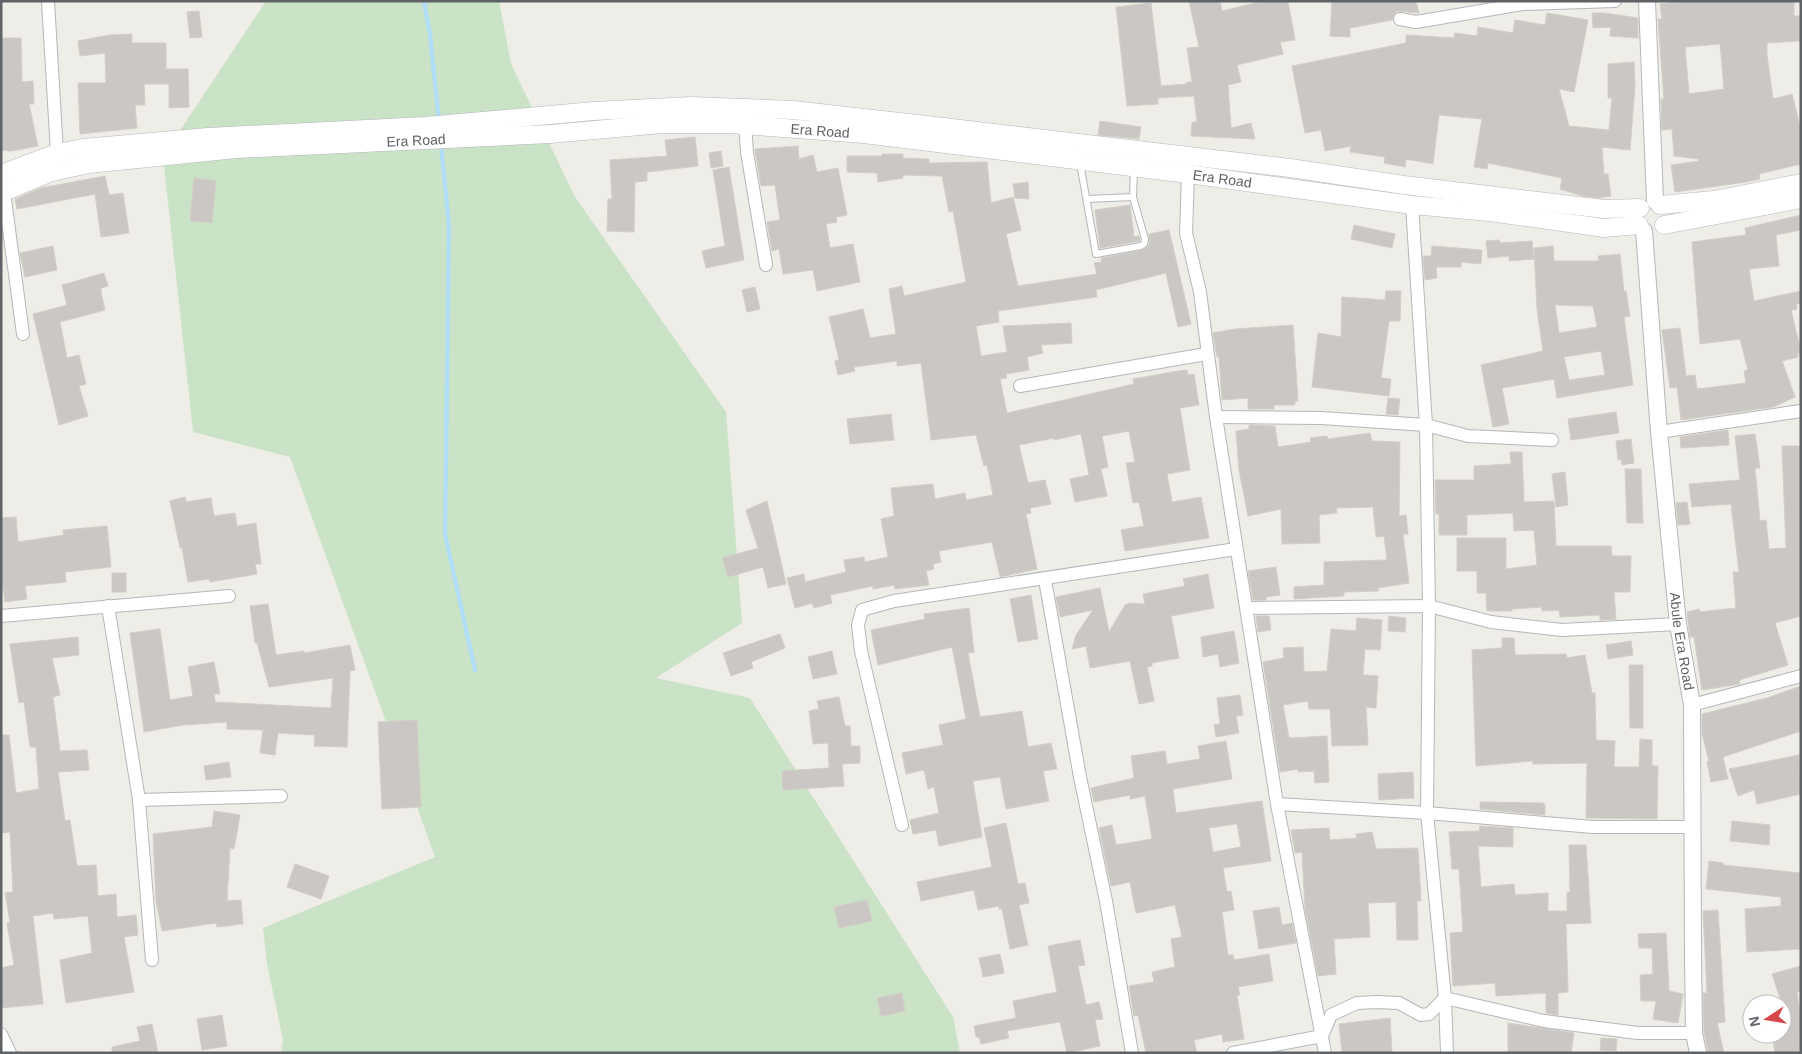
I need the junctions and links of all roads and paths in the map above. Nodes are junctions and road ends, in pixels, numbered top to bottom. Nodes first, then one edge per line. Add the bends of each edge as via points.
1 (48, 1) edge
2 (1615, 1) edge
3 (1647, 1) edge
4 (1400, 19) dead end
5 (745, 125) junction
6 (462, 132) junction
7 (209, 145) junction
8 (57, 154) junction
9 (1079, 160) junction
10 (1134, 167) junction
11 (1, 174) edge
12 (1188, 174) junction
13 (1801, 182) edge
14 (3, 192) edge
15 (1133, 197) junction
16 (1087, 199) junction
17 (1801, 199) edge
18 (1412, 205) junction
19 (1648, 214) junction
20 (766, 265) dead end
21 (23, 334) dead end
22 (1206, 354) junction
23 (1020, 386) dead end
24 (1801, 411) edge
25 (1216, 417) junction
26 (1426, 425) junction
27 (1659, 432) junction
28 (1552, 440) dead end
29 (1236, 549) junction
30 (1045, 580) junction
31 (229, 596) dead end
32 (108, 606) junction
33 (1429, 606) junction
34 (1247, 608) junction
35 (1, 616) edge
36 (1678, 624) junction
37 (1801, 676) edge
38 (1692, 706) junction
39 (281, 796) dead end
40 (139, 800) junction
41 (1277, 804) junction
42 (1426, 813) junction
43 (902, 825) dead end
44 (1692, 827) junction
45 (152, 960) dead end
46 (1445, 998) junction
47 (1694, 1033) junction
48 (1, 1034) edge
49 (1322, 1036) junction
50 (10, 1053) edge
51 (1132, 1053) edge
52 (1233, 1053) edge
53 (1325, 1053) edge
54 (1447, 1053) edge
55 (1698, 1053) edge

1 - 8 street
2 - 4 street via 1522,4 1416,22
3 - 19 street, Abule Era Road
5 - 6 main road, Era Road via 662,124
5 - 9 main road, Era Road via 864,134
5 - 20 street
6 - 7 main road, Era Road via 266,148
6 - 19 main road via 594,111 691,106 793,110
7 - 8 main road via 82,148
7 - 14 main road, Era Road via 52,172
8 - 11 main road
9 - 10 main road, Era Road
9 - 16 lane
10 - 12 main road, Era Road
10 - 15 lane
12 - 18 main road, Era Road
12 - 22 street via 1186,233 1200,292
13 - 19 main road
14 - 21 street
15 - 16 lane
15 - 16 lane via 1144,244 1100,254 1094,250
17 - 19 main road via 1664,225 1652,232
18 - 19 main road, Era Road via 1604,228
18 - 26 street
19 - 27 street, Abule Era Road
22 - 23 street
22 - 25 street
24 - 27 street
25 - 26 street via 1321,418
25 - 29 street
26 - 28 street via 1468,436
26 - 33 street
27 - 36 street, Abule Era Road
29 - 30 street
29 - 34 street
30 - 43 street via 894,601 862,610 858,625 862,651
30 - 51 street
31 - 32 street
32 - 35 street
32 - 40 street
33 - 34 street
33 - 36 street via 1491,622 1562,630
33 - 42 street
34 - 41 street
36 - 38 street, Abule Era Road
37 - 38 street
38 - 44 street, Abule Era Road
39 - 40 street
40 - 45 street
41 - 42 street
41 - 49 street
42 - 44 street via 1593,827
42 - 46 street
44 - 47 street, Abule Era Road
46 - 47 street via 1544,1021 1638,1033
46 - 49 street via 1429,1014 1421,1015 1399,1003 1357,1003 1330,1015
46 - 54 street
47 - 55 street, Abule Era Road
48 - 50 street
49 - 52 street
49 - 53 street

